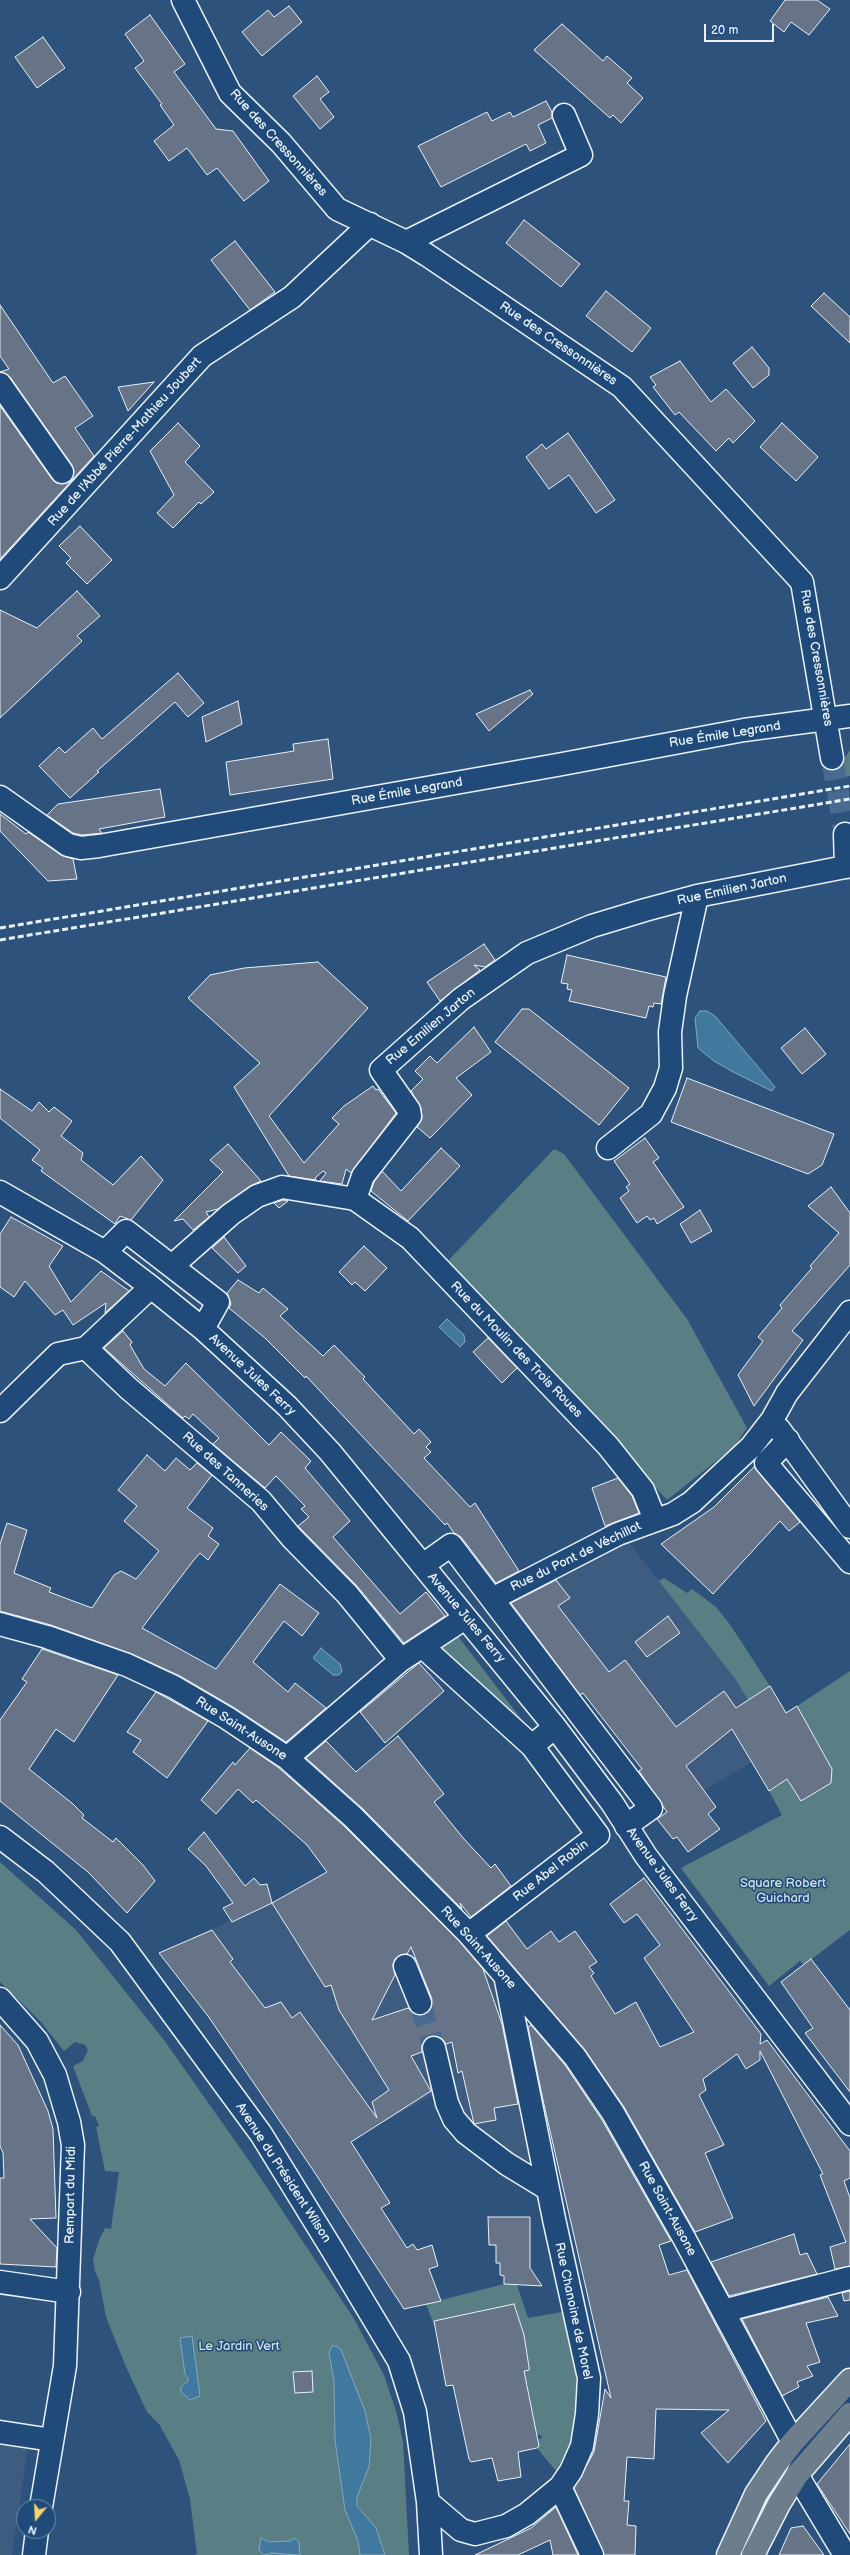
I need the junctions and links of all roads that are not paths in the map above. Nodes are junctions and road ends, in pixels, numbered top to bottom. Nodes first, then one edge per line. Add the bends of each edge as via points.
1 (183, 0) edge
2 (564, 115) dead end
3 (370, 224) junction
4 (406, 242) junction
5 (0, 384) edge
6 (62, 472) dead end
7 (0, 578) edge
8 (850, 716) edge
9 (827, 720) junction
10 (832, 758) tunnel mouth
11 (0, 797) edge
12 (845, 834) tunnel mouth
13 (848, 866) edge
14 (697, 896) junction
15 (608, 1148) dead end
16 (0, 1192) edge
17 (355, 1199) junction
18 (105, 1252) junction
19 (172, 1266) junction
20 (151, 1287) junction
21 (850, 1312) edge
22 (203, 1329) junction
23 (86, 1348) junction
24 (0, 1410) edge
25 (772, 1420) junction
26 (788, 1440) junction
27 (847, 1516) edge
28 (655, 1520) junction
29 (850, 1562) edge
30 (423, 1565) junction
31 (492, 1599) junction
32 (465, 1618) junction
33 (0, 1624) edge
34 (423, 1647) junction
35 (401, 1660) junction
36 (555, 1727) junction
37 (532, 1746) junction
38 (287, 1758) junction
39 (626, 1826) junction
40 (0, 1837) edge
41 (469, 1934) junction
42 (405, 1966) dead end
43 (506, 1978) junction
44 (0, 1999) edge
45 (420, 2004) tunnel mouth
46 (434, 2048) tunnel mouth
47 (850, 2124) edge
48 (548, 2189) junction
49 (850, 2278) edge
50 (0, 2282) edge
51 (69, 2292) junction
52 (723, 2311) junction
53 (850, 2380) edge
54 (850, 2397) edge
55 (850, 2414) edge
56 (0, 2432) edge
57 (52, 2440) junction
58 (792, 2442) junction
59 (797, 2476) junction
60 (560, 2487) junction
61 (42, 2499) edge
62 (428, 2502) junction
63 (36, 2539) edge
64 (34, 2555) edge
65 (431, 2555) edge
66 (592, 2555) edge
67 (728, 2555) edge
68 (754, 2555) edge
69 (845, 2555) edge

1 - 3 street, Rue des Cressonnières via 230,93 281,143 337,208
2 - 4 street via 582,155
3 - 4 street, Rue des Cressonnières
3 - 7 street, Rue de l'Abbé Pierre-Mathieu Joubert via 292,297 202,356
4 - 9 street, Rue des Cressonnières via 622,387 802,582
5 - 6 street
8 - 9 street, Rue Émile Legrand
9 - 10 street, Rue des Cressonnières
9 - 11 street, Rue Émile Legrand via 744,730 550,767 81,848 68,845 51,835
12 - 13 street
13 - 14 street, Rue Emilien Jarton
14 - 15 street via 675,996 670,1032 671,1068 665,1088 651,1114
14 - 17 street, Rue Emilien Jarton via 592,926 527,953 450,1009 381,1070 410,1110 410,1116 363,1176
16 - 18 street, Avenue Jules Ferry
17 - 19 street via 282,1187 258,1196 231,1214
17 - 28 street, Rue du Moulin des Trois Roues via 410,1238 608,1446 643,1490
18 - 19 street via 126,1231
18 - 20 street, Avenue Jules Ferry
19 - 22 street via 218,1302
20 - 22 street, Avenue Jules Ferry
20 - 23 street
21 - 25 street, Rue du Pont de Véchillot via 787,1393
22 - 30 street, Avenue Jules Ferry via 287,1406 330,1452
23 - 24 street via 58,1354
23 - 35 street, Rue des Tanneries via 128,1388 261,1501 292,1538 347,1594
25 - 26 street
25 - 28 street, Rue du Pont de Véchillot via 743,1456 692,1502 673,1514
26 - 27 street
26 - 29 street via 766,1463
28 - 31 street, Rue du Pont de Véchillot via 618,1534
30 - 31 street via 451,1545
30 - 32 street, Avenue Jules Ferry
31 - 39 street via 651,1808
32 - 34 street
32 - 36 street, Avenue Jules Ferry
33 - 38 street, Rue Saint-Ausone via 47,1637 127,1665 174,1687
34 - 35 street
34 - 37 street
35 - 38 street
36 - 37 street
36 - 39 street, Avenue Jules Ferry
37 - 41 street, Rue Abel Robin via 598,1835
38 - 41 street, Rue Saint-Ausone via 353,1817
39 - 47 street, Avenue Jules Ferry via 646,1856
40 - 62 street, Avenue du Président Wilson via 46,1872 120,1942 261,2134 399,2361 415,2412
41 - 43 street, Rue Saint-Ausone
42 - 45 street
43 - 48 street, Rue Chanoine de Morel
43 - 52 street, Rue Saint-Ausone via 592,2079
44 - 51 street, Rempart du Midi via 37,2041 55,2075 70,2122 73,2145
46 - 48 street via 446,2103 454,2119 466,2133 507,2164
48 - 60 street, Rue Chanoine de Morel via 589,2378 582,2446 571,2471
49 - 52 street
50 - 51 street
51 - 57 street, Rempart du Midi via 65,2366
52 - 58 street, Rue Saint-Ausone
53 - 58 main road
54 - 59 street via 816,2434
55 - 59 main road
56 - 57 street
57 - 61 street, Rempart du Midi
58 - 67 main road via 756,2494
59 - 68 main road via 771,2518
59 - 69 street
60 - 62 street, Rue Chanoine de Morel via 527,2514 506,2526 476,2534 461,2530
60 - 66 street
62 - 65 street, Avenue du Président Wilson
63 - 64 street

